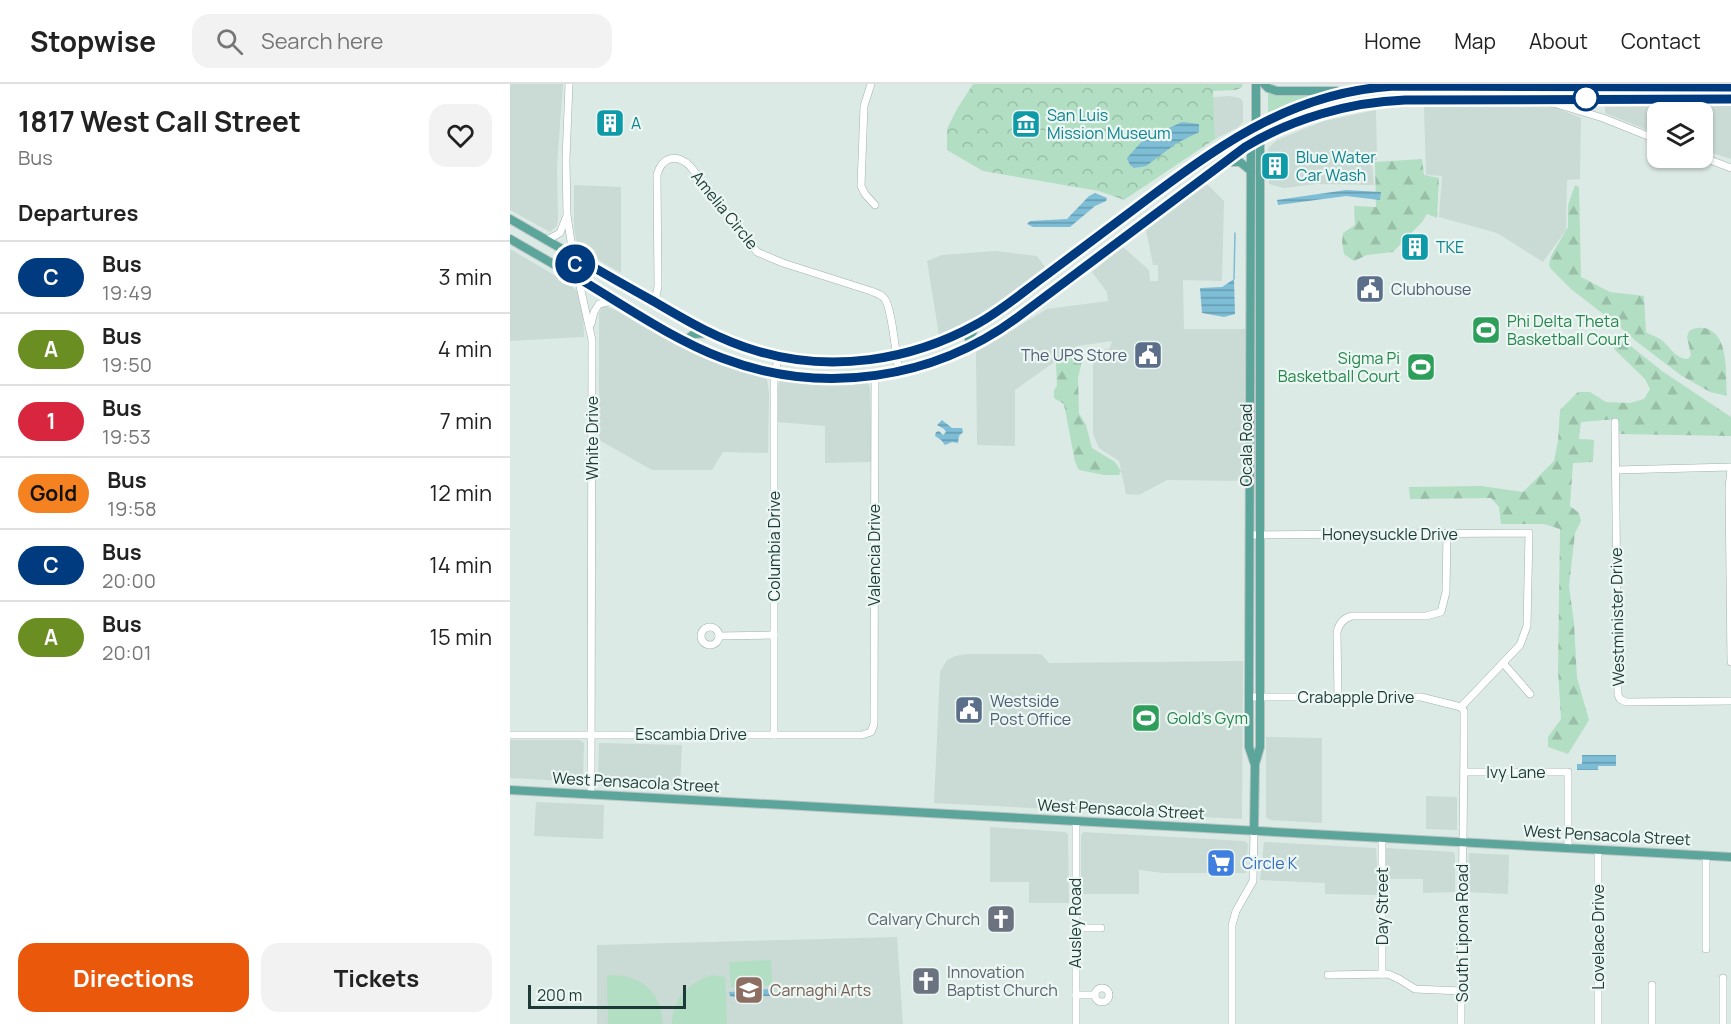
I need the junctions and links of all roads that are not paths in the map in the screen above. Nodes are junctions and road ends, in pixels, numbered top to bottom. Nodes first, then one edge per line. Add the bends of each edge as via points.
1 (569, 84) edge
2 (870, 84) edge
3 (1256, 84) edge
4 (1264, 84) edge
5 (1535, 85) edge
6 (1632, 85) edge
7 (1394, 86) junction
8 (1441, 86) junction
9 (1731, 87) edge
10 (1348, 91) junction
11 (1535, 98) junction
12 (1593, 98) junction
13 (1731, 99) edge
14 (1394, 100) junction
15 (1442, 100) junction
16 (1603, 118) junction
17 (1256, 125) junction
18 (1647, 136) edge
19 (1262, 138) junction
20 (1251, 143) junction
21 (1713, 161) edge
22 (1226, 162) junction
23 (1731, 168) edge
24 (1251, 171) junction
25 (1143, 202) junction
26 (875, 205) dead end
27 (1251, 212) junction
28 (1262, 214) junction
29 (567, 215) junction
30 (1155, 216) junction
31 (510, 219) edge
32 (510, 239) edge
33 (547, 240) junction
34 (573, 255) junction
35 (578, 278) junction
36 (1021, 294) junction
37 (616, 300) junction
38 (655, 302) junction
39 (1030, 308) junction
40 (978, 324) junction
41 (590, 326) junction
42 (708, 333) junction
43 (685, 341) junction
44 (970, 347) junction
45 (896, 355) junction
46 (778, 357) junction
47 (899, 372) junction
48 (775, 373) junction
49 (874, 376) junction
50 (1615, 422) dead end
51 (1731, 467) edge
52 (1616, 470) junction
53 (1447, 534) junction
54 (1251, 535) junction
55 (1261, 535) junction
56 (774, 635) junction
57 (719, 636) dead end
58 (1731, 662) edge
59 (1503, 663) junction
60 (1530, 694) dead end
61 (1249, 697) junction
62 (1260, 697) junction
63 (1338, 697) junction
64 (1731, 701) edge
65 (1461, 707) junction
66 (871, 732) joint
67 (510, 735) edge
68 (591, 735) junction
69 (774, 735) junction
70 (1255, 765) junction
71 (1464, 772) junction
72 (510, 790) edge
73 (591, 794) junction
74 (1076, 821) junction
75 (1254, 831) junction
76 (1382, 838) junction
77 (1463, 842) junction
78 (1568, 848) junction
79 (1598, 850) junction
80 (1706, 856) junction
81 (1731, 857) edge
82 (1075, 928) junction
83 (1101, 928) dead end
84 (1706, 949) dead end
85 (1382, 974) junction
86 (1328, 975) dead end
87 (1724, 978) dead end
88 (1652, 985) dead end
89 (1461, 991) junction
90 (1076, 995) junction
91 (1095, 995) dead end
92 (1076, 1024) edge
93 (1232, 1024) edge
94 (1461, 1024) edge
95 (1598, 1024) edge
96 (1652, 1024) edge
97 (1724, 1024) edge

1 - 29 street, White Drive
2 - 26 street via 864,106 861,186
3 - 17 main road, Ocala Road
4 - 10 main road via 1277,91
5 - 6 main road
5 - 8 main road
5 - 11 street
6 - 9 main road
7 - 8 main road
7 - 10 main road
7 - 14 main road
8 - 15 main road
10 - 17 main road via 1301,105
11 - 12 main road
11 - 15 main road
11 - 16 street
12 - 13 main road
12 - 16 street via 1587,108
14 - 15 main road
14 - 19 main road via 1320,115
16 - 18 street
17 - 19 main road, Ocala Road
17 - 20 main road, Ocala Road
17 - 25 main road
19 - 20 main road
19 - 28 main road, Ocala Road
20 - 22 main road
20 - 24 main road, Ocala Road
21 - 23 street
22 - 24 main road via 1240,162
22 - 30 main road
24 - 27 main road, Ocala Road
25 - 30 main road
25 - 36 main road
27 - 28 street
27 - 54 main road, Ocala Road
28 - 55 main road, Ocala Road
29 - 33 street via 560,233
29 - 34 street, White Drive
30 - 39 main road
31 - 33 main road
32 - 35 main road
33 - 34 main road
34 - 35 street, White Drive
34 - 38 main road
35 - 37 main road
35 - 41 street, White Drive
36 - 39 main road
36 - 40 main road
37 - 41 street via 599,304
37 - 43 main road
38 - 42 main road
38 - 45 street, Amelia Circle via 657,175 662,164 675,158 690,166 758,252 883,297 888,304
39 - 44 main road
40 - 44 main road via 969,338
40 - 45 main road
41 - 68 street, White Drive
42 - 43 main road via 694,334
42 - 46 main road
43 - 48 main road via 723,358
44 - 47 main road
45 - 46 main road via 837,362
45 - 47 street, Amelia Circle
46 - 48 street, Columbia Drive
47 - 49 main road
48 - 49 main road via 828,379
48 - 56 street, Columbia Drive
49 - 66 street, Valencia Drive
50 - 52 street, Westminister Drive
51 - 52 street
51 - 58 street
52 - 64 street, Westminister Drive via 1620,699
53 - 55 street, Honeysuckle Drive
53 - 59 street, Honeysuckle Drive via 1529,533 1526,633
53 - 63 street via 1446,592 1441,612 1352,616 1342,621 1337,632
54 - 55 street, Honeysuckle Drive
54 - 61 main road, Ocala Road
55 - 62 main road, Ocala Road
56 - 57 street
56 - 69 street, Columbia Drive
59 - 60 street
59 - 65 street
61 - 62 street, Crabapple Drive
61 - 70 main road, Ocala Road via 1249,747
62 - 63 street, Crabapple Drive
62 - 70 main road, Ocala Road via 1260,747
63 - 65 street, Crabapple Drive via 1421,697
65 - 71 street, South Lipona Road
66 - 69 street, Escambia Drive
67 - 68 street, Escambia Drive
68 - 69 street, Escambia Drive
68 - 73 street, White Drive
70 - 75 main road, Ocala Road
71 - 77 street, South Lipona Road
71 - 78 street, Ivy Lane via 1568,772
72 - 73 main road, West Pensacola Street
73 - 74 main road, West Pensacola Street
74 - 75 main road, West Pensacola Street
74 - 82 street, Ausley Road
75 - 76 main road, West Pensacola Street
75 - 93 street via 1253,881 1232,925
76 - 77 main road, West Pensacola Street
76 - 85 street, Day Street
77 - 78 main road, West Pensacola Street
77 - 89 street, South Lipona Road
78 - 79 main road, West Pensacola Street
79 - 80 main road, West Pensacola Street
79 - 95 street, Lovelace Drive
80 - 81 main road, West Pensacola Street
80 - 84 street
82 - 83 street
82 - 90 street, Ausley Road
85 - 86 street
85 - 89 street via 1422,991
87 - 97 street
88 - 96 street
89 - 94 street, South Lipona Road
90 - 91 street
90 - 92 street, Ausley Road

